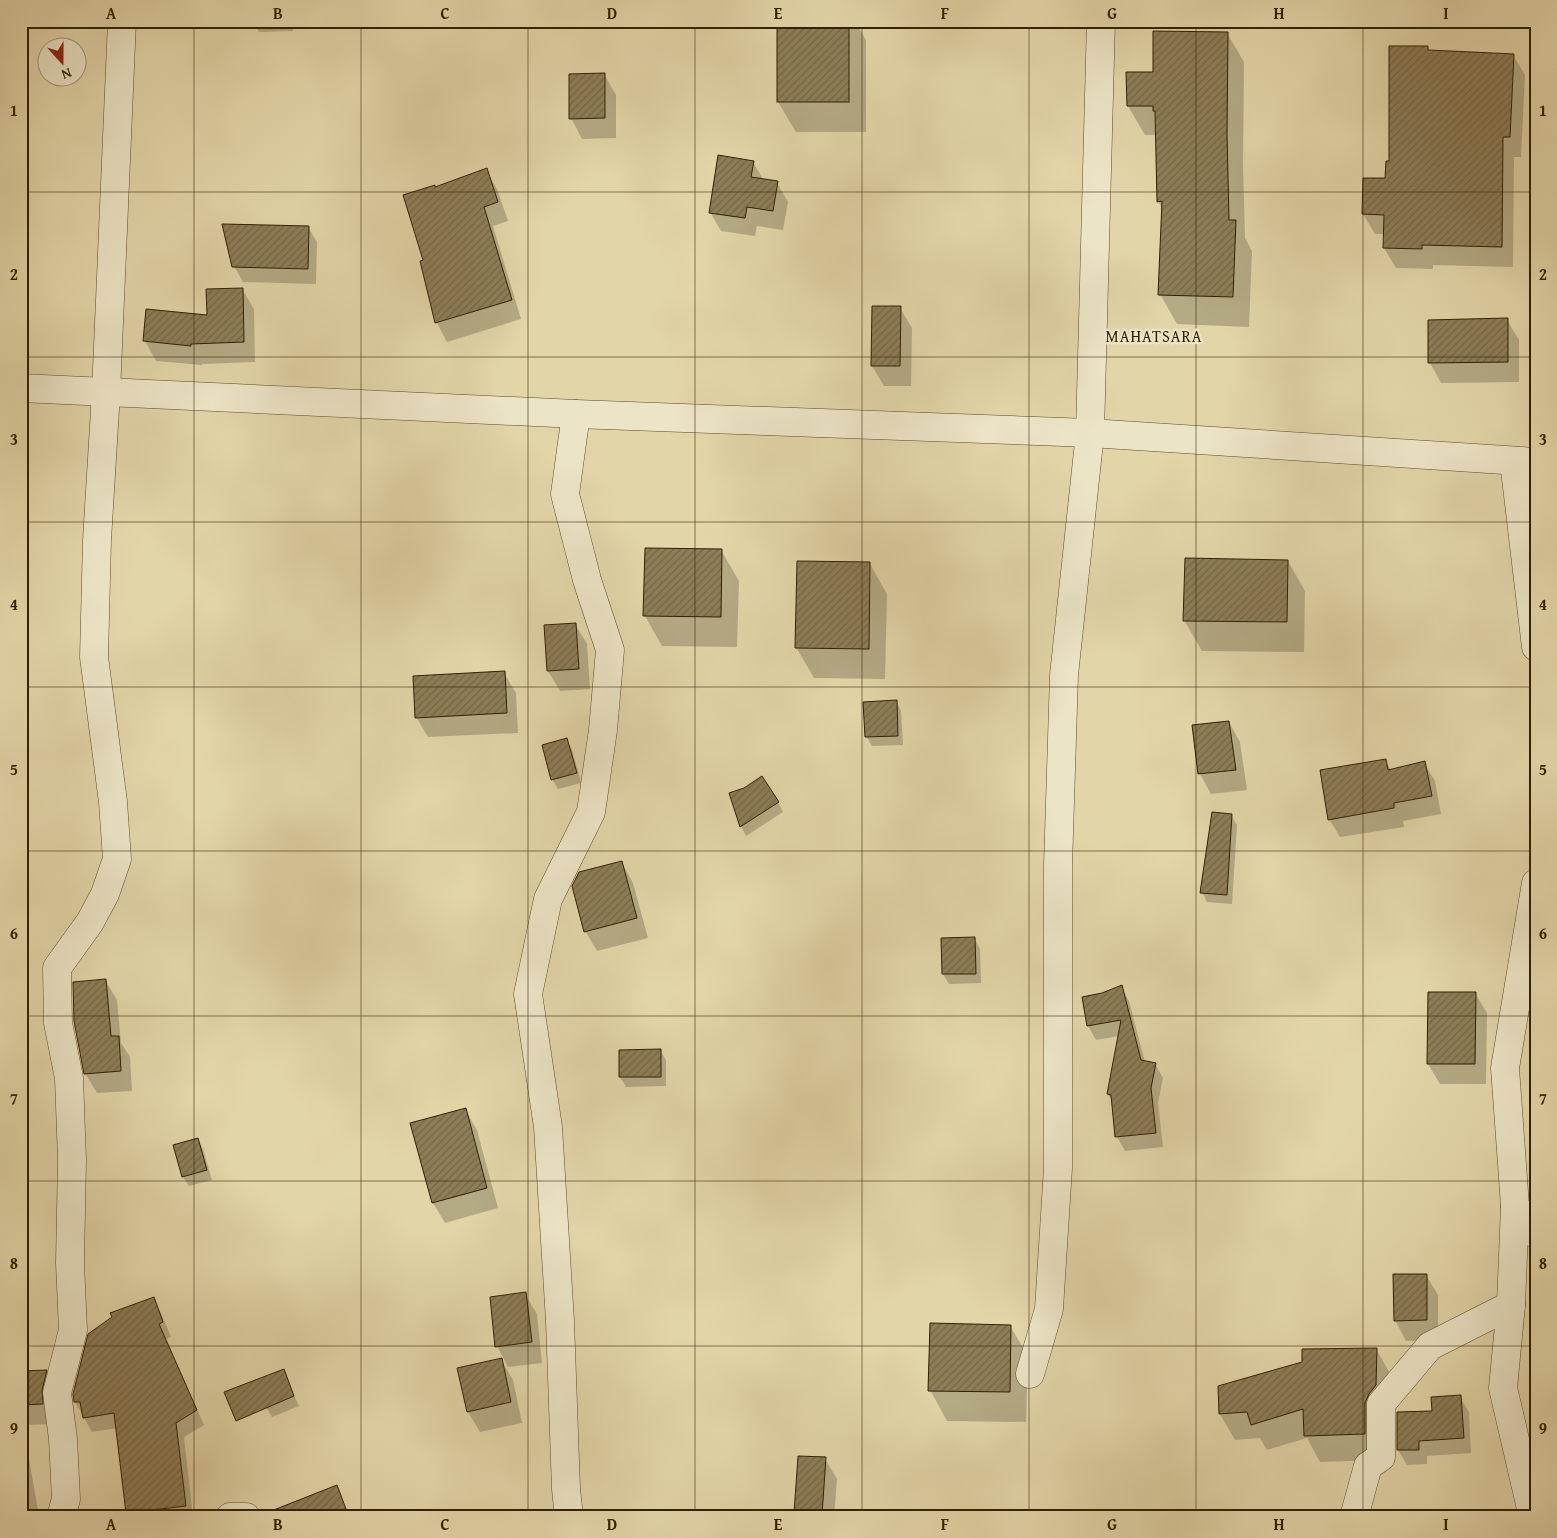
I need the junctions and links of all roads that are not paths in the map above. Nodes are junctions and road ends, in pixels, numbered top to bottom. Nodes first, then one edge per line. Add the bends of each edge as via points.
1 (122, 21) edge
2 (1101, 21) edge
3 (21, 388) edge
4 (106, 392) junction
5 (576, 414) junction
6 (1090, 433) junction
7 (1525, 462) edge
8 (1536, 647) edge
9 (1536, 883) edge
10 (1515, 1206) junction
11 (1536, 1234) edge
12 (1511, 1304) junction
13 (1030, 1374) dead end
14 (61, 1517) edge
15 (230, 1517) edge
16 (246, 1517) edge
17 (569, 1517) edge
18 (1354, 1517) edge
19 (1533, 1517) edge

1 - 4 street
2 - 6 street
3 - 4 street
4 - 5 street
4 - 14 street via 94,657 117,859 105,894 90,922 57,968 58,1023 69,1078 72,1160 70,1263 73,1330 57,1393 66,1490
5 - 6 street
5 - 17 street via 565,494 587,580 610,650 591,812 548,898 528,994 548,1127
6 - 7 street
6 - 13 street via 1064,675 1058,866 1058,1168 1050,1300
7 - 8 street
9 - 10 street via 1505,1068
10 - 11 street
10 - 12 street
12 - 18 street via 1430,1346 1381,1404 1381,1457 1368,1466
12 - 19 street via 1503,1388
15 - 16 street

